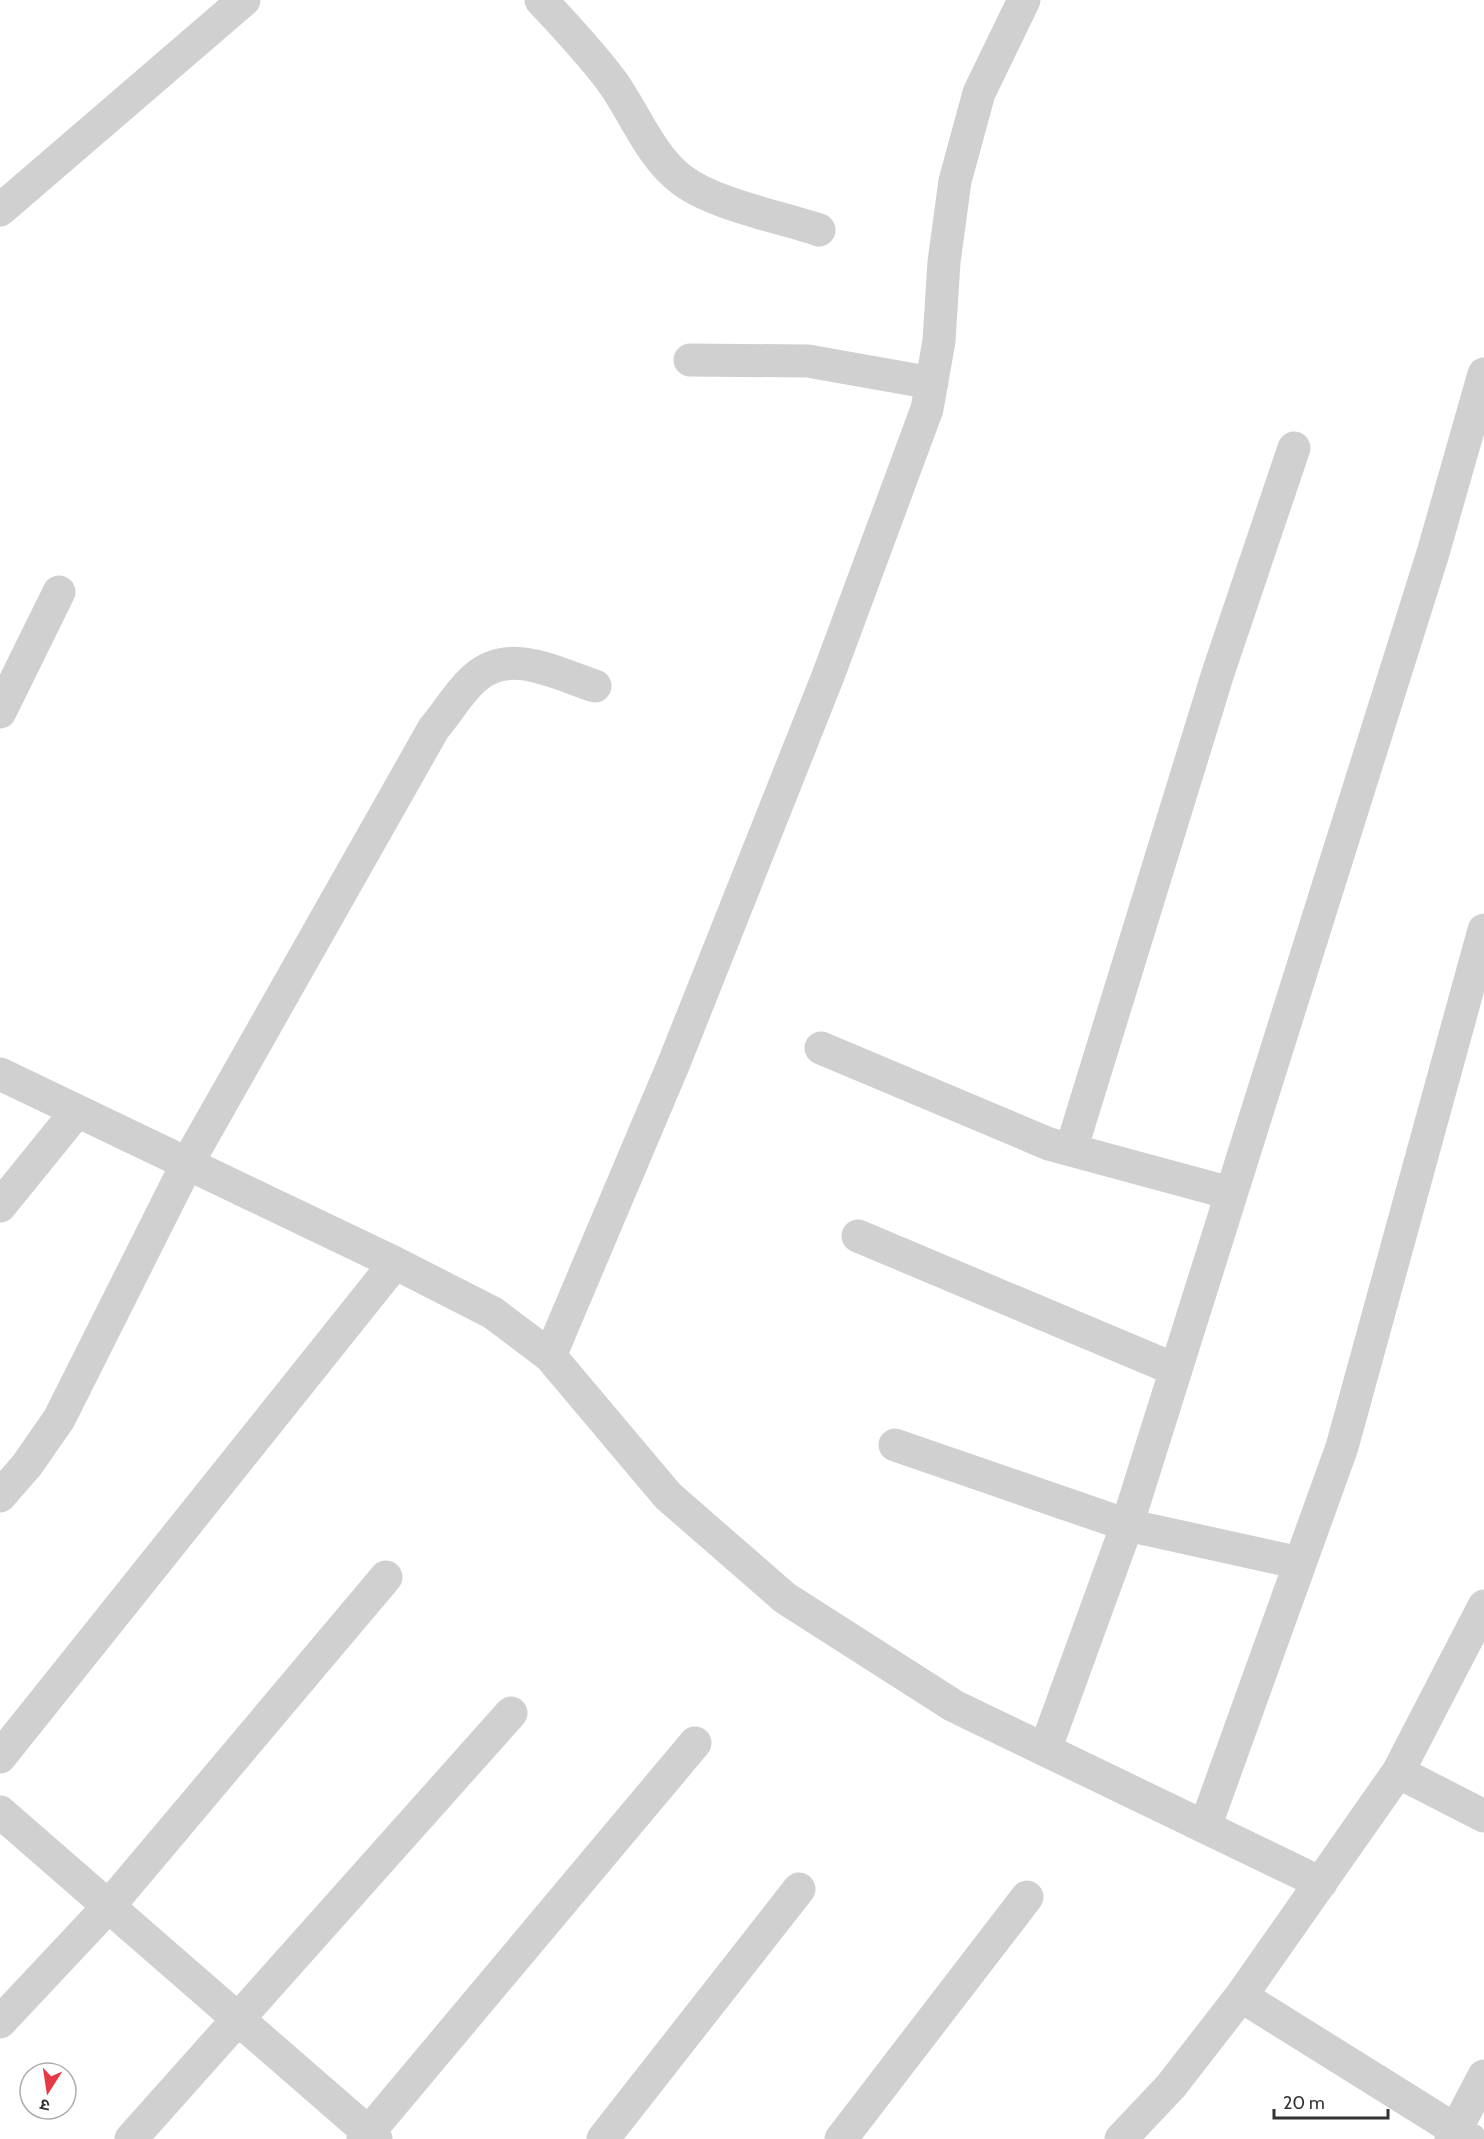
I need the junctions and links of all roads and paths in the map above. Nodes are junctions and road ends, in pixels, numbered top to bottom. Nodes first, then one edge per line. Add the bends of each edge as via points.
1 (541, 0) edge
2 (1024, 0) edge
3 (236, 2) edge
4 (0, 210) edge
5 (819, 230) dead end
6 (690, 360) dead end
7 (1484, 374) edge
8 (932, 383) junction
9 (1294, 448) dead end
10 (59, 592) dead end
11 (595, 686) dead end
12 (0, 712) edge
13 (1484, 930) edge
14 (821, 1048) dead end
15 (0, 1074) edge
16 (77, 1111) junction
17 (1071, 1150) junction
18 (187, 1164) junction
19 (1230, 1193) junction
20 (0, 1206) edge
21 (858, 1236) dead end
22 (395, 1263) junction
23 (550, 1356) junction
24 (1174, 1369) junction
25 (896, 1445) dead end
26 (0, 1496) edge
27 (1127, 1525) junction
28 (1300, 1563) junction
29 (386, 1577) dead end
30 (1484, 1606) edge
31 (511, 1713) dead end
32 (695, 1743) dead end
33 (1045, 1750) junction
34 (0, 1757) edge
35 (1398, 1772) junction
36 (0, 1812) edge
37 (1484, 1816) edge
38 (1205, 1827) junction
39 (1321, 1883) junction
40 (799, 1889) dead end
41 (1027, 1897) dead end
42 (108, 1907) junction
43 (1241, 1996) junction
44 (236, 2019) junction
45 (0, 2022) edge
46 (1484, 2076) edge
47 (1459, 2136) edge
48 (369, 2137) edge
49 (131, 2139) edge
50 (603, 2139) edge
51 (841, 2139) edge
52 (1121, 2139) edge

1 - 5 street via 595,60 665,164 682,180 707,195
2 - 8 street via 979,93 955,181
3 - 4 street
6 - 8 street via 808,361
7 - 19 street via 1433,553
8 - 23 street via 927,409 828,676 674,1063
9 - 17 street via 1218,673
10 - 12 street
11 - 18 street via 522,662 497,664 476,677 434,728
13 - 28 street via 1342,1447
14 - 17 street
15 - 16 street
16 - 18 street
16 - 20 street
17 - 19 street
18 - 22 street
18 - 26 street via 59,1419
19 - 24 street
21 - 24 street
22 - 23 street via 493,1313
22 - 34 street
23 - 33 street via 668,1496 785,1598 954,1706
24 - 27 street
25 - 27 street
27 - 28 street
27 - 33 street
28 - 38 street
29 - 42 street
30 - 35 street
31 - 44 street
32 - 48 street
33 - 38 street
35 - 37 street
35 - 39 street
36 - 42 street
38 - 39 street
39 - 43 street
40 - 50 street
41 - 51 street
42 - 44 street
42 - 45 street
43 - 47 street
43 - 52 street via 1171,2086
44 - 48 street
44 - 49 street
46 - 47 street

